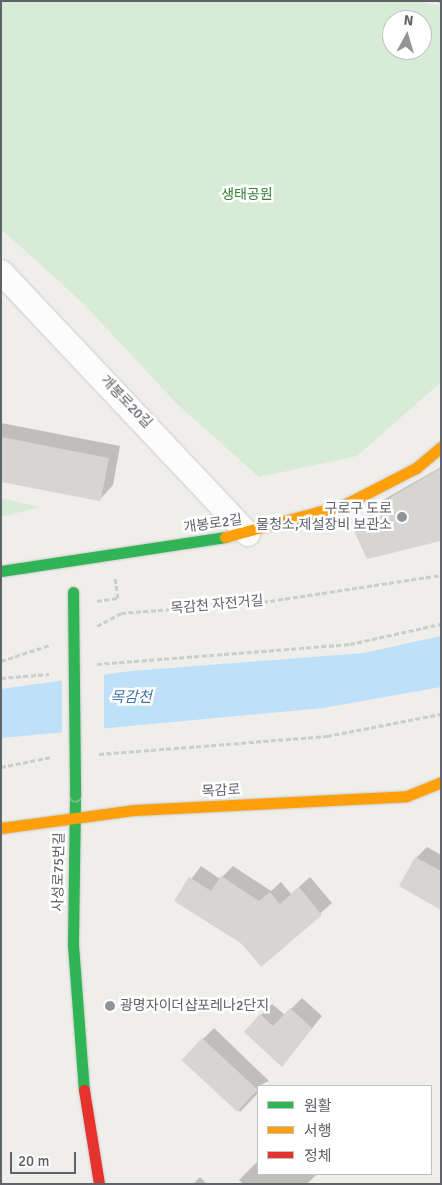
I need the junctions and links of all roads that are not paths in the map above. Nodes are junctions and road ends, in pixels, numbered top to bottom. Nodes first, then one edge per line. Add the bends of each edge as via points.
1 (1, 272) edge
2 (441, 447) edge
3 (248, 534) junction
4 (72, 559) junction
5 (1, 572) edge
6 (441, 782) edge
7 (75, 818) junction
8 (1, 828) edge
9 (99, 1184) edge

1 - 3 street, 개봉로20길
2 - 3 street, 개봉로2길 via 416,468 344,505
3 - 4 street, 개봉로2길
4 - 5 street, 개봉로2길
4 - 7 street, 사성로75번길, bridge
6 - 7 street, 목감로 via 407,796 135,810
7 - 8 street, 목감로
7 - 9 street, 사성로75번길 via 73,945 84,1091

